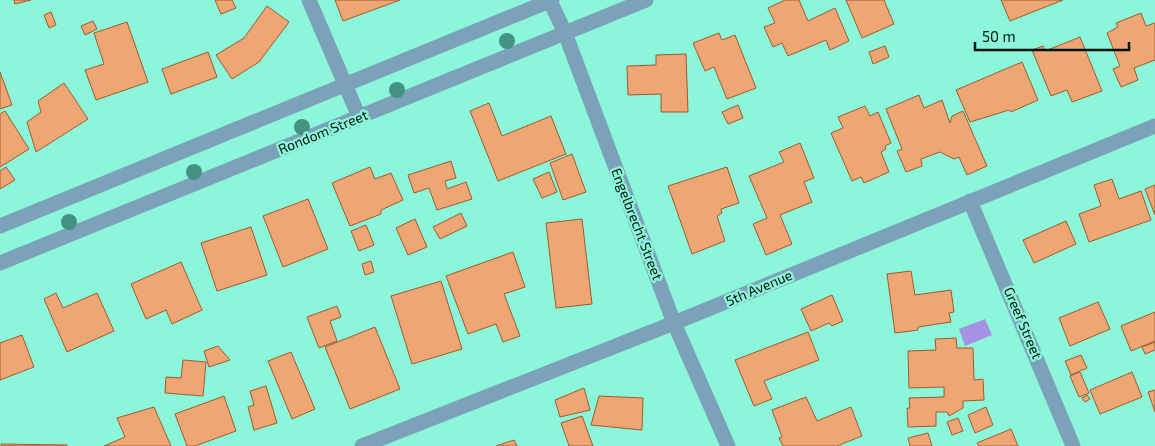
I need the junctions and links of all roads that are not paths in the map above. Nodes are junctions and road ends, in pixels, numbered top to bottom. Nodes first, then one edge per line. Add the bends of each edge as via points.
1 (309, 0) edge
2 (551, 0) edge
3 (646, 0) edge
4 (565, 33) junction
5 (345, 84) junction
6 (359, 117) junction
7 (1155, 126) edge
8 (970, 201) junction
9 (0, 226) edge
10 (0, 264) edge
11 (674, 323) junction
12 (382, 442) edge
13 (362, 446) edge
14 (728, 446) edge
15 (1073, 446) edge

1 - 5 street
2 - 4 street, Engelbrecht Street
2 - 5 street
3 - 4 street, Rondom Street
4 - 6 street, Rondom Street
4 - 11 street, Engelbrecht Street
5 - 6 street
5 - 9 street
6 - 10 street, Rondom Street
7 - 8 street, 5th Avenue
8 - 11 street, 5th Avenue
8 - 15 street, Greef Street
11 - 12 street, 5th Avenue
11 - 14 street, Engelbrecht Street
12 - 13 street, 5th Avenue

